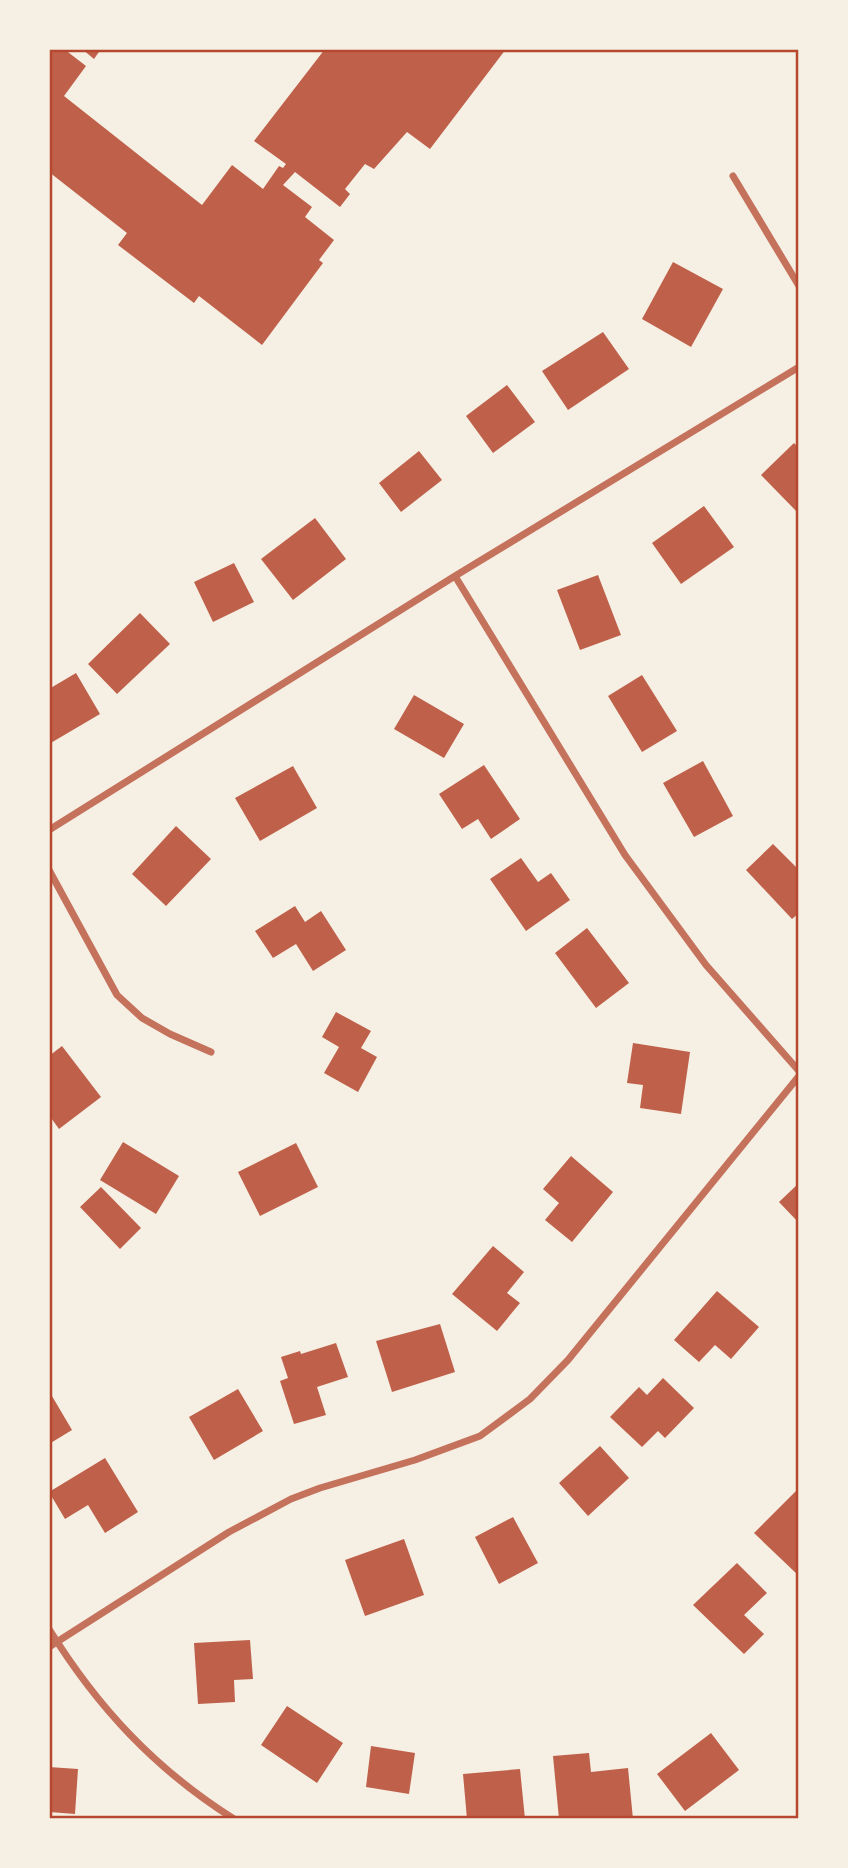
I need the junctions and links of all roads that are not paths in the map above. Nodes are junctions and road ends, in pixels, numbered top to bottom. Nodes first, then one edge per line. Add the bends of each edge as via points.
1 (733, 176) dead end
2 (799, 286) edge
3 (799, 367) edge
4 (455, 576) junction
5 (49, 830) edge
6 (49, 870) edge
7 (211, 1052) dead end
8 (799, 1074) edge
9 (49, 1629) edge
10 (57, 1642) junction
11 (49, 1647) edge
12 (234, 1819) edge

1 - 2 street
3 - 4 street
4 - 5 street
4 - 8 street via 625,855 706,965
6 - 7 street via 117,995 142,1018
8 - 10 street via 568,1360 514,1411 481,1436 320,1488 259,1514
9 - 10 street
10 - 11 street
10 - 12 street via 142,1749 194,1793

